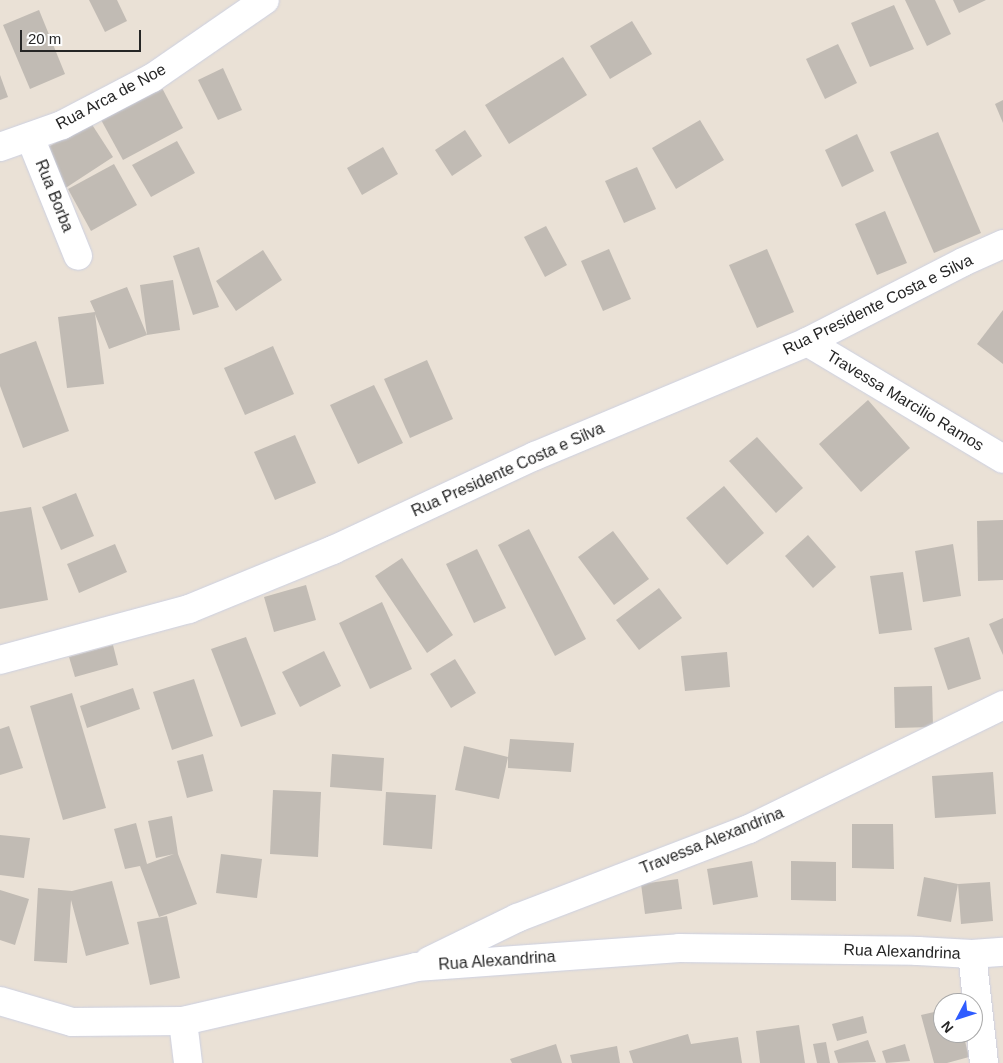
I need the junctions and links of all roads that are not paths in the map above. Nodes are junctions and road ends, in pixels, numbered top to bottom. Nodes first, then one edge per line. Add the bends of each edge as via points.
1 (265, 0) edge
2 (30, 137) junction
3 (0, 147) edge
4 (1003, 244) edge
5 (78, 256) dead end
6 (807, 342) junction
7 (1003, 459) edge
8 (0, 660) edge
9 (1003, 705) edge
10 (1003, 952) edge
11 (972, 954) junction
12 (416, 967) junction
13 (0, 1001) edge
14 (182, 1020) junction
15 (188, 1063) edge
16 (984, 1063) edge

1 - 2 street, Rua Arca de Noe via 152,78 62,125
2 - 3 street, Rua Arca de Noe
2 - 5 street, Rua Borba
4 - 6 street, Rua Presidente Costa e Silva
6 - 7 street, Travessa Marcilio Ramos
6 - 8 street, Rua Presidente Costa e Silva via 535,456 333,550 189,609
9 - 12 street, Travessa Alexandrina via 749,829 516,918
10 - 11 street, Rua Alexandrina
11 - 12 street, Rua Alexandrina via 679,948
11 - 16 street
12 - 14 street, Rua Alexandrina
13 - 14 street, Rua Alexandrina via 72,1022
14 - 15 street

